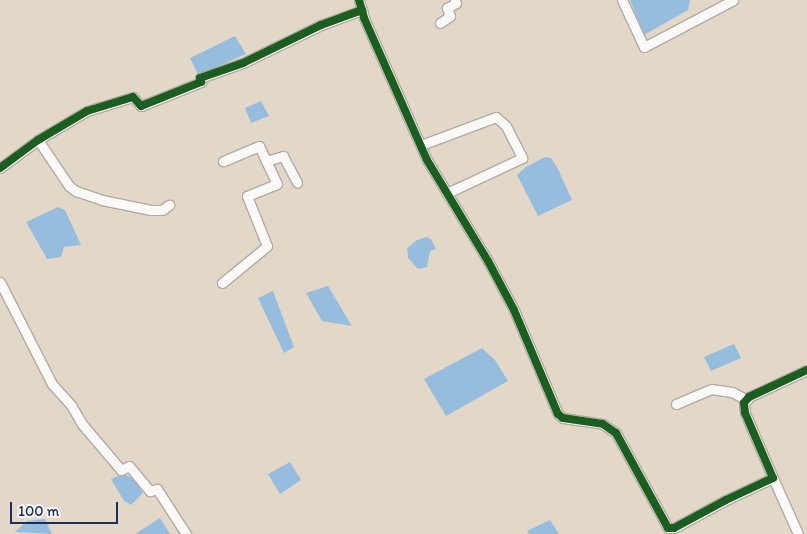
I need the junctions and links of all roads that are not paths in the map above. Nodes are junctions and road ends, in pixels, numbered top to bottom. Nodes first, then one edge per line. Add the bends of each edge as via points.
1 (359, 0) edge
2 (455, 0) edge
3 (622, 0) edge
4 (733, 0) edge
5 (362, 10) junction
6 (440, 23) dead end
7 (38, 140) junction
8 (421, 145) junction
9 (223, 161) dead end
10 (266, 161) junction
11 (0, 168) edge
12 (297, 182) dead end
13 (448, 193) junction
14 (169, 205) dead end
15 (0, 282) edge
16 (222, 283) dead end
17 (807, 370) edge
18 (747, 400) junction
19 (676, 404) dead end
20 (773, 478) junction
21 (186, 534) edge
22 (798, 534) edge

1 - 5 street
2 - 6 street via 456,3 447,8 450,16
3 - 4 street via 644,47
5 - 7 street via 321,25 243,63 200,78 201,82 141,106 133,97 87,112
5 - 8 street
7 - 11 street
7 - 14 street via 76,191 151,210 162,210
8 - 13 street
8 - 13 street via 496,117 506,126 522,158
9 - 10 street via 259,146
10 - 12 street via 283,156
10 - 16 street via 277,184 247,196 267,246
13 - 20 street via 514,310 558,414 563,418 603,424 616,433 665,525 674,528
15 - 21 street via 52,384 122,470 129,466 150,491 156,489
17 - 18 street
18 - 19 street via 732,392 711,389
18 - 20 street via 744,403 746,413
20 - 22 street

